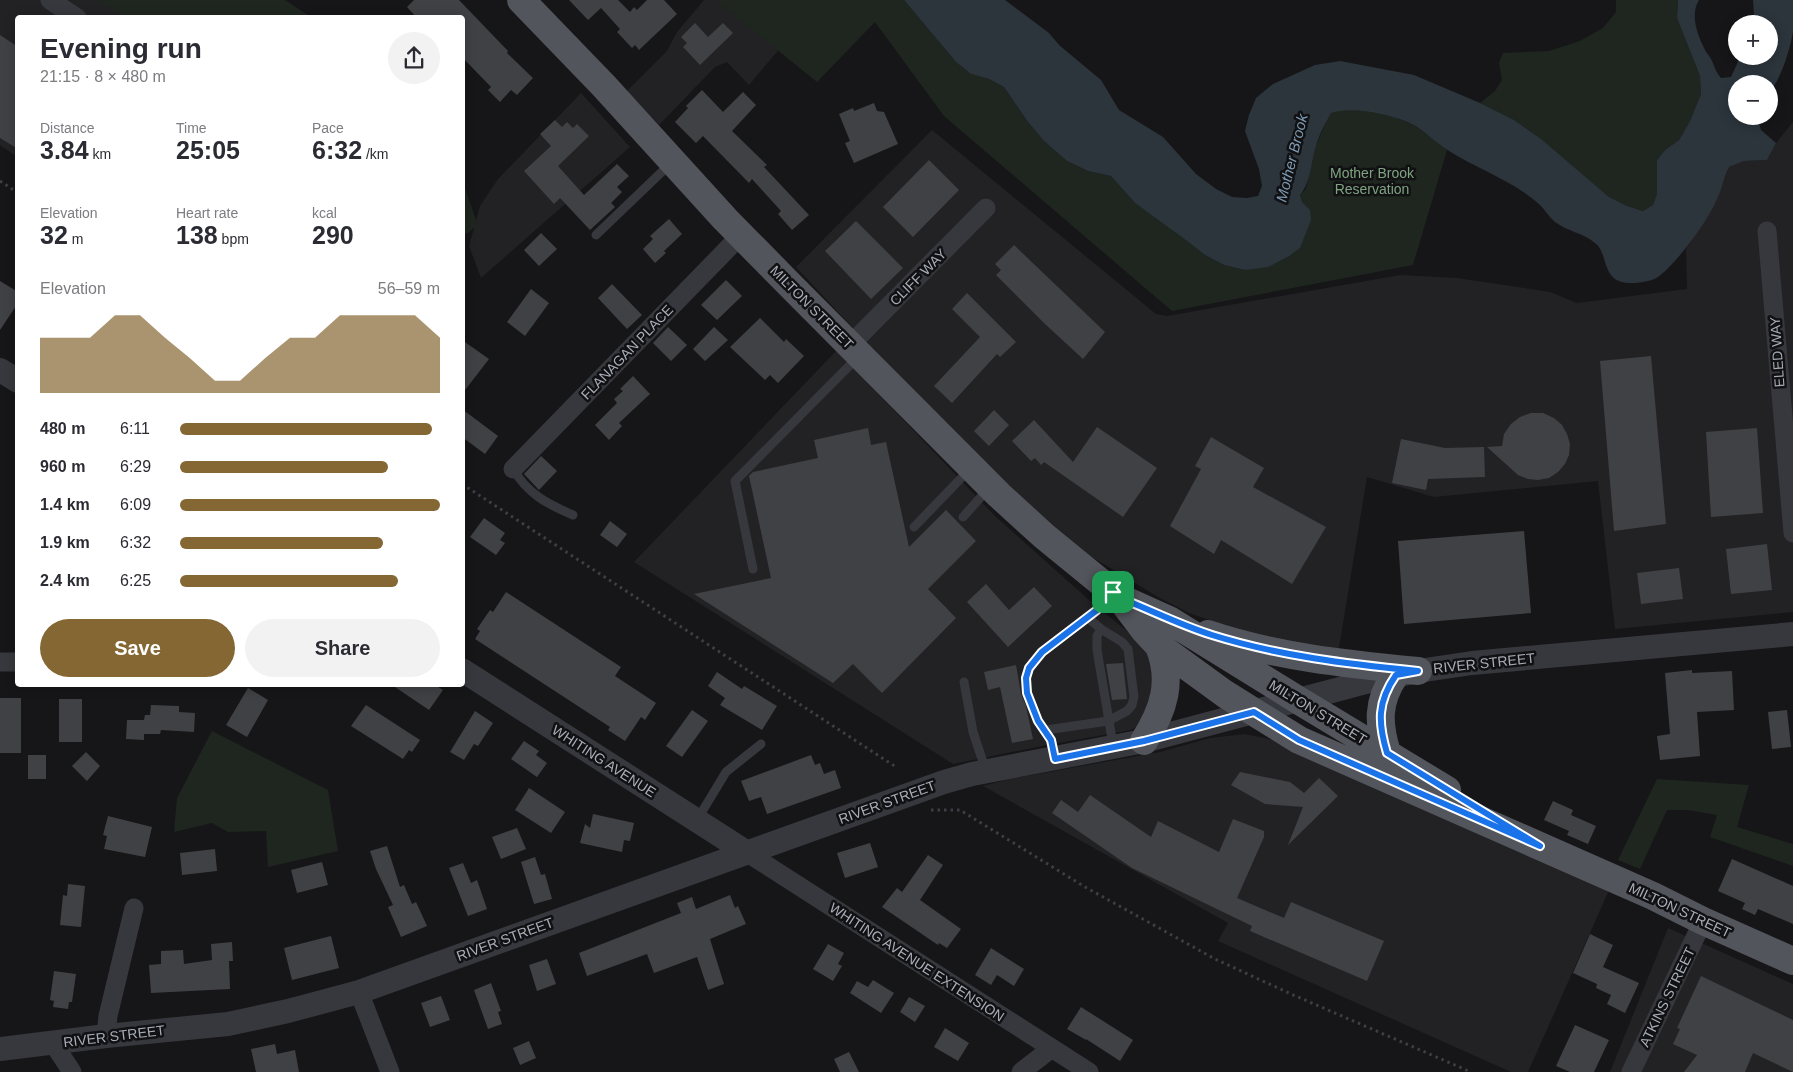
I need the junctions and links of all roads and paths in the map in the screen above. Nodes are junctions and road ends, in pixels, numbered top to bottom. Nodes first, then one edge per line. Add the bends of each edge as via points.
1 (50, 0) edge
2 (521, 0) edge
3 (72, 15) edge
4 (673, 161) junction
5 (0, 181) edge
6 (15, 191) edge
7 (986, 208) dead end
8 (1767, 231) dead end
9 (596, 234) dead end
10 (741, 235) junction
11 (855, 350) junction
12 (0, 370) edge
13 (15, 379) edge
14 (972, 467) junction
15 (513, 469) joint
16 (465, 486) edge
17 (990, 486) junction
18 (573, 515) dead end
19 (963, 517) dead end
20 (914, 527) dead end
21 (1793, 533) edge
22 (753, 568) dead end
23 (1117, 595) junction
24 (1087, 617) junction
25 (1169, 620) junction
26 (1101, 629) junction
27 (1793, 634) edge
28 (1159, 646) junction
29 (0, 662) edge
30 (15, 662) edge
31 (465, 672) edge
32 (1407, 673) junction
33 (964, 682) dead end
34 (1298, 700) junction
35 (1254, 712) junction
36 (1108, 721) junction
37 (1046, 730) junction
38 (1144, 741) junction
39 (762, 744) dead end
40 (1114, 748) junction
41 (1387, 753) junction
42 (1055, 759) junction
43 (896, 767) dead end
44 (986, 771) junction
45 (960, 810) dead end
46 (697, 820) junction
47 (1540, 846) junction
48 (746, 852) junction
49 (134, 908) dead end
50 (1703, 921) junction
51 (1793, 961) edge
52 (359, 992) junction
53 (106, 1036) junction
54 (53, 1043) junction
55 (1052, 1048) junction
56 (0, 1049) edge
57 (72, 1072) edge
58 (390, 1072) edge
59 (1021, 1072) edge
60 (1088, 1072) edge
61 (1471, 1072) edge
62 (1631, 1072) edge

1 - 3 street
2 - 4 main road, MILTON STREET
4 - 9 lane
4 - 10 main road, MILTON STREET
5 - 6 path
7 - 11 street, CLIFF WAY
8 - 21 street, ELED WAY
10 - 11 main road, MILTON STREET
10 - 15 street, FLANAGAN PLACE
11 - 14 main road, MILTON STREET
11 - 22 lane via 735,481
12 - 13 street
14 - 17 main road, MILTON STREET
14 - 20 lane
15 - 18 lane via 529,490 548,505
16 - 43 path
17 - 19 lane
17 - 23 main road, MILTON STREET via 1044,536
23 - 24 lane
23 - 25 main road, MILTON STREET
23 - 28 main road, MILTON STREET
24 - 26 lane
24 - 37 lane via 1042,652 1029,668 1027,693 1038,721
25 - 32 main road via 1273,651
25 - 34 main road, MILTON STREET
26 - 36 lane via 1097,636 1097,650
26 - 36 lane via 1128,649 1134,697 1127,711
27 - 32 street, RIVER STREET via 1472,663
28 - 35 main road, MILTON STREET
28 - 38 main road via 1166,671 1165,687 1158,716
29 - 30 street
31 - 46 street, WHITING AVENUE
32 - 34 street, RIVER STREET
32 - 41 main road via 1387,687 1382,700 1381,733
33 - 44 lane via 973,732
34 - 35 street, RIVER STREET
34 - 41 main road, MILTON STREET
35 - 38 street, RIVER STREET
35 - 47 main road, MILTON STREET via 1299,740
36 - 37 lane
36 - 40 lane
37 - 42 lane
38 - 40 street, RIVER STREET
39 - 46 lane via 726,772
40 - 42 street, RIVER STREET
41 - 47 main road, MILTON STREET
42 - 44 street, RIVER STREET
44 - 48 street, RIVER STREET via 944,782
45 - 61 path via 1085,887 1215,959
46 - 48 street, WHITING AVENUE
47 - 50 main road, MILTON STREET
48 - 52 street, RIVER STREET
48 - 55 street, WHITING AVENUE EXTENSION
49 - 53 street via 116,977
50 - 51 main road, MILTON STREET
50 - 62 street, ATKINS STREET
52 - 53 street, RIVER STREET via 228,1024
52 - 58 street
53 - 54 street, RIVER STREET
54 - 56 street, RIVER STREET
54 - 57 street
55 - 59 street
55 - 60 street, WHITING AVENUE EXTENSION

